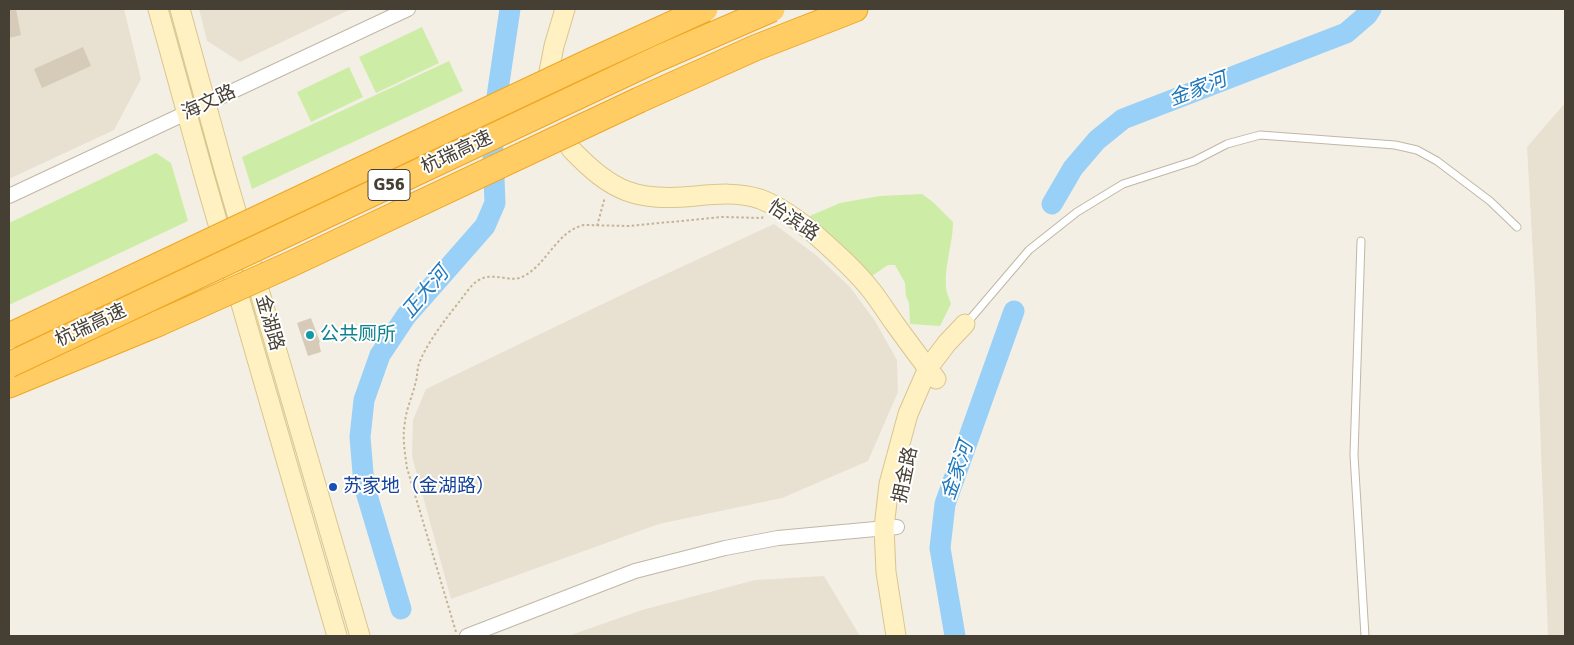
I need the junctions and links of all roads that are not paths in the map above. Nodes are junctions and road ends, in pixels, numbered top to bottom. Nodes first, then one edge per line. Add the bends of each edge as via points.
1 (158, 9) edge
2 (180, 9) edge
3 (408, 9) edge
4 (565, 9) edge
5 (705, 9) edge
6 (772, 9) edge
7 (855, 9) edge
8 (548, 77) dead end
9 (206, 104) junction
10 (186, 113) junction
11 (571, 149) dead end
12 (9, 196) edge
13 (1517, 227) dead end
14 (1361, 241) dead end
15 (965, 324) joint
16 (9, 336) edge
17 (9, 365) edge
18 (932, 374) junction
19 (9, 384) edge
20 (891, 528) junction
21 (338, 636) edge
22 (360, 636) edge
23 (467, 636) edge
24 (896, 636) edge
25 (909, 636) edge
26 (1364, 636) edge

1 - 10 main road, 金湖路
2 - 9 main road, 金湖路
3 - 9 street, 海文路
4 - 8 main road
5 - 16 highway, 杭瑞高速 / G56, bridge
6 - 17 highway, 杭瑞高速 / G56, bridge via 657,59
7 - 19 highway, bridge via 755,48 639,100 239,288
9 - 10 street, 海文路
9 - 22 main road, 金湖路
10 - 12 street, 海文路
10 - 21 main road, 金湖路
11 - 18 main road, 怡滨路 via 589,168 628,192 675,198 735,194 761,200 788,213 841,257 871,290
13 - 15 lane via 1490,201 1437,160 1417,150 1394,145 1260,135 1227,144 1194,161 1123,184 1077,212 1029,250
14 - 26 lane via 1354,455
15 - 18 main road via 946,343
18 - 20 main road via 908,414 898,447 889,484
20 - 23 street via 778,538 725,548 636,571
20 - 24 main road via 886,572
20 - 25 main road, 拥金路

